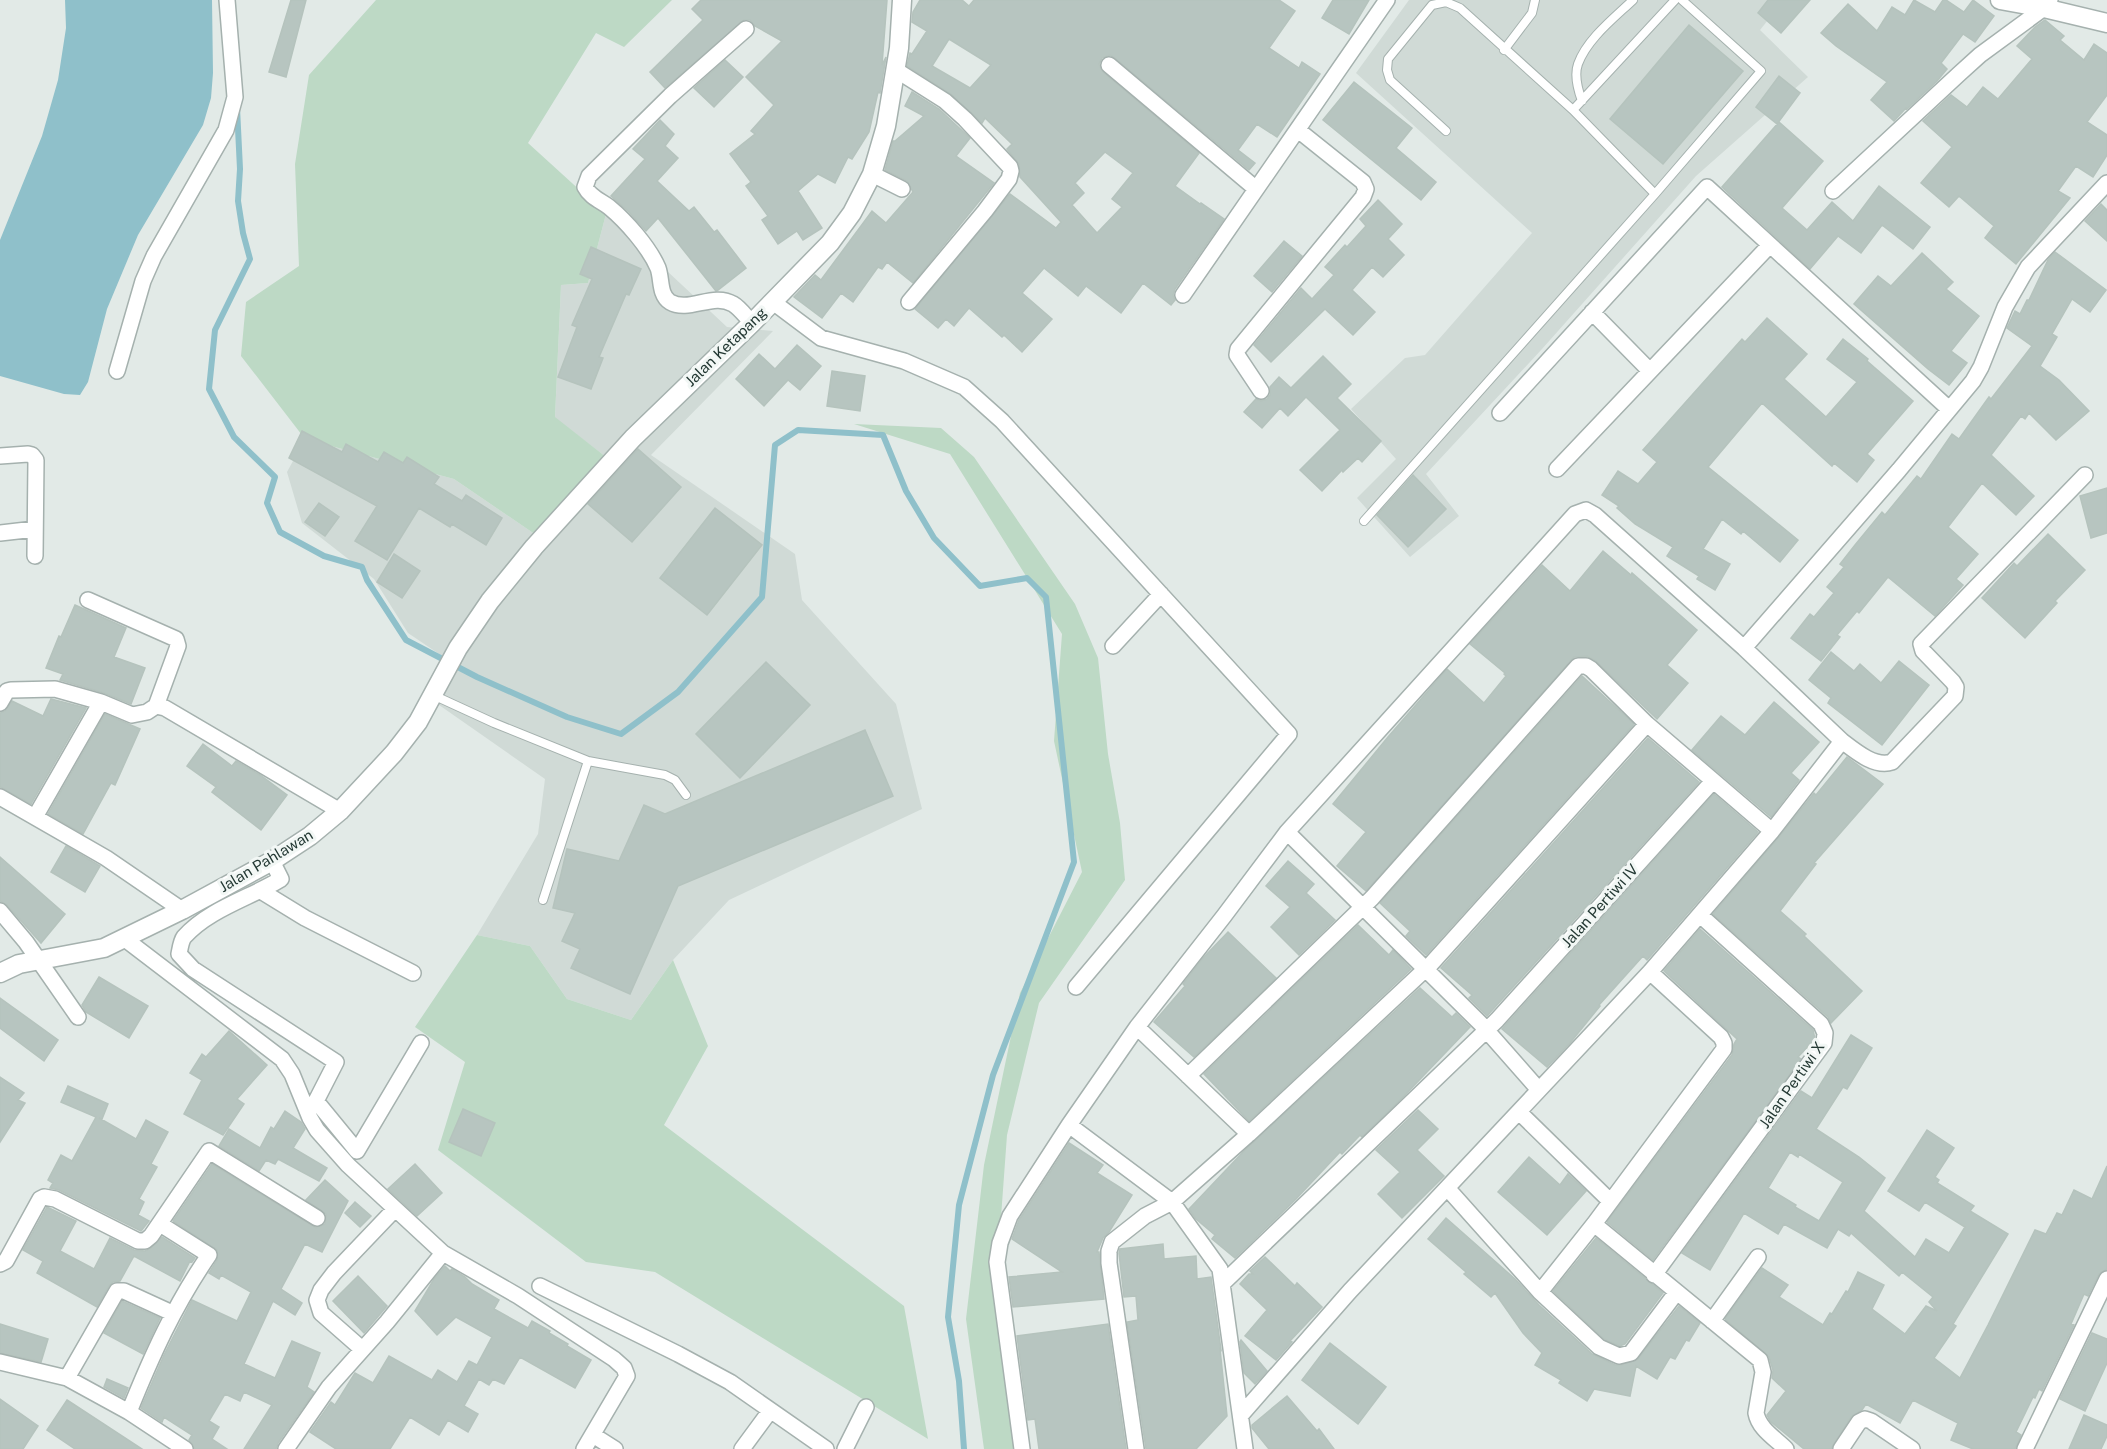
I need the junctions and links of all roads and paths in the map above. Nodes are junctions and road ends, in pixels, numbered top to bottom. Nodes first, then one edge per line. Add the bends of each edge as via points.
1 (227, 0) edge
2 (902, 0) edge
3 (1387, 0) edge
4 (1535, 0) edge
5 (1633, 0) edge
6 (1675, 0) edge
7 (1682, 0) edge
8 (2000, 0) edge
9 (2047, 4) edge
10 (2107, 23) edge
11 (746, 29) dead end
12 (1504, 50) junction
13 (1109, 65) dead end
14 (896, 70) junction
15 (1582, 101) junction
16 (1573, 110) junction
17 (1298, 130) junction
18 (1446, 131) dead end
19 (872, 174) junction
20 (2107, 183) edge
21 (1255, 188) junction
22 (902, 189) dead end
23 (1833, 191) dead end
24 (1655, 194) junction
25 (1770, 245) junction
26 (1183, 295) dead end
27 (772, 302) junction
28 (909, 302) dead end
29 (1593, 312) junction
30 (752, 323) junction
31 (117, 371) dead end
32 (1650, 371) junction
33 (1261, 390) dead end
34 (1949, 409) junction
35 (1500, 413) dead end
36 (0, 456) edge
37 (1557, 469) dead end
38 (2085, 475) dead end
39 (1364, 522) dead end
40 (35, 529) junction
41 (0, 533) edge
42 (35, 556) dead end
43 (1161, 594) junction
44 (88, 600) dead end
45 (1113, 646) dead end
46 (458, 648) joint
47 (1744, 648) junction
48 (433, 695) junction
49 (0, 702) edge
50 (101, 702) junction
51 (156, 706) junction
52 (1647, 724) junction
53 (1842, 741) junction
54 (588, 761) junction
55 (1713, 781) junction
56 (686, 795) dead end
57 (0, 797) edge
58 (339, 811) junction
59 (35, 817) junction
60 (1772, 831) junction
61 (1287, 832) junction
62 (272, 861) junction
63 (261, 891) junction
64 (543, 900) dead end
65 (1362, 906) junction
66 (182, 910) junction
67 (0, 912) edge
68 (1700, 915) junction
69 (125, 939) junction
70 (39, 960) junction
71 (1426, 969) junction
72 (413, 972) dead end
73 (1650, 972) junction
74 (0, 973) edge
75 (1076, 987) dead end
76 (78, 1017) dead end
77 (1137, 1027) junction
78 (1486, 1029) junction
79 (421, 1043) dead end
80 (1188, 1076) junction
81 (1539, 1090) junction
82 (1519, 1112) junction
83 (1069, 1125) junction
84 (1249, 1134) junction
85 (1448, 1189) junction
86 (1610, 1201) junction
87 (1172, 1202) junction
88 (395, 1209) junction
89 (317, 1218) dead end
90 (160, 1224) junction
91 (1594, 1224) junction
92 (443, 1253) junction
93 (1758, 1257) dead end
94 (0, 1264) edge
95 (1654, 1275) junction
96 (2107, 1279) edge
97 (1222, 1284) junction
98 (1540, 1292) junction
99 (1676, 1293) junction
100 (542, 1311) junction
101 (172, 1313) junction
102 (1712, 1321) junction
103 (362, 1349) junction
104 (0, 1362) edge
105 (67, 1378) junction
106 (866, 1407) dead end
107 (770, 1411) junction
108 (129, 1412) junction
109 (1240, 1415) junction
110 (592, 1435) junction
111 (1246, 1446) edge
112 (185, 1449) edge
113 (286, 1449) edge
114 (584, 1449) edge
115 (615, 1449) edge
116 (742, 1449) edge
117 (826, 1449) edge
118 (845, 1449) edge
119 (1022, 1449) edge
120 (1136, 1449) edge
121 (1786, 1449) edge
122 (1841, 1449) edge
123 (1912, 1449) edge
124 (2025, 1449) edge

1 - 31 street via 235,97 231,115 154,256
2 - 14 street, Jalan Ketapang
3 - 17 street
4 - 12 lane via 1532,13
5 - 15 lane via 1596,35 1577,65 1577,87
6 - 15 lane
7 - 24 lane via 1761,71
8 - 9 street
9 - 10 street
9 - 23 street via 1980,56
11 - 30 street via 662,104 589,176 585,187 639,238 658,268 668,301 684,306 727,301 735,304
12 - 16 lane
12 - 18 lane via 1460,8 1446,2 1432,5 1388,59 1390,80
13 - 21 street
14 - 19 street, Jalan Ketapang
14 - 28 street via 945,101 1011,171 985,211
15 - 16 lane
16 - 24 lane
17 - 21 street
17 - 33 street via 1363,182 1366,189 1238,349 1237,355
19 - 22 street
19 - 27 street, Jalan Ketapang via 852,213 830,243
20 - 34 street via 2028,267 2005,307 1981,367
21 - 26 street
24 - 39 lane
25 - 29 street via 1707,187
25 - 32 street
25 - 34 street
27 - 30 street, Jalan Ketapang
27 - 43 street via 821,338 904,362 964,387 1002,421
29 - 32 street
29 - 35 street
30 - 46 street, Jalan Ketapang via 571,504 490,601
32 - 37 street
34 - 47 street
36 - 40 street via 28,454 36,460
38 - 53 street via 1921,644 1953,682 1954,696 1892,762 1877,762
40 - 41 street
40 - 42 street
43 - 45 street
43 - 75 street via 1289,734
44 - 51 street via 178,641
46 - 48 street, Jalan Pahlawan
47 - 53 street
47 - 61 street via 1595,515 1586,510 1575,514
48 - 54 lane
48 - 58 street, Jalan Pahlawan via 394,753
49 - 50 street via 7,691 55,689
50 - 51 street via 132,715
50 - 59 street
51 - 58 street
52 - 55 street
52 - 65 street via 1591,669 1578,666
52 - 71 street
53 - 60 street
54 - 56 lane via 665,775 675,780
54 - 64 lane
55 - 60 street
55 - 78 street, Jalan Pertiwi IV
57 - 59 street
58 - 62 street, Jalan Pahlawan
59 - 66 street via 106,858
60 - 68 street
61 - 65 street
61 - 77 street
62 - 63 street via 281,879
62 - 66 street, Jalan Pahlawan
63 - 72 street
63 - 79 street via 208,917 182,939 179,954 193,969 336,1062 316,1101 357,1151
65 - 71 street
65 - 80 street
66 - 69 street, Jalan Pahlawan
67 - 70 street
68 - 73 street
68 - 95 street, Jalan Pertiwi X via 1821,1024 1824,1044
69 - 70 street, Jalan Pahlawan via 104,948
69 - 88 street via 282,1059 317,1130
70 - 74 street, Jalan Pahlawan
70 - 76 street
71 - 78 street
71 - 84 street
73 - 81 street
73 - 86 street via 1721,1037 1724,1049
77 - 80 street
77 - 83 street
78 - 81 street
78 - 97 street, Jalan Pertiwi IV
80 - 84 street
81 - 82 street
82 - 85 street
82 - 86 street
83 - 87 street
83 - 119 street via 1010,1216 997,1262
84 - 87 street
85 - 98 street
85 - 109 street via 1350,1291
86 - 91 street
87 - 97 street via 1220,1269
87 - 120 street via 1144,1216 1112,1242 1109,1251
88 - 92 street
88 - 103 street via 334,1273 317,1300 321,1313
89 - 90 street via 209,1151
90 - 94 street via 145,1241 138,1242 44,1197 6,1261
90 - 101 street via 209,1255
91 - 95 street
91 - 98 street
92 - 100 street
92 - 103 street
93 - 102 street
95 - 99 street
96 - 124 street
97 - 109 street
98 - 99 street via 1599,1347 1619,1356 1631,1353
99 - 102 street
100 - 107 street via 547,1290 730,1382
100 - 110 street via 624,1368 627,1376
101 - 105 street via 117,1291
101 - 108 street
102 - 121 street via 1762,1364 1757,1419
103 - 113 street via 328,1387
104 - 105 street
105 - 108 street
106 - 118 street
107 - 116 street
107 - 117 street
108 - 112 street
109 - 111 street
110 - 114 street
110 - 115 street
122 - 123 street via 1864,1419

